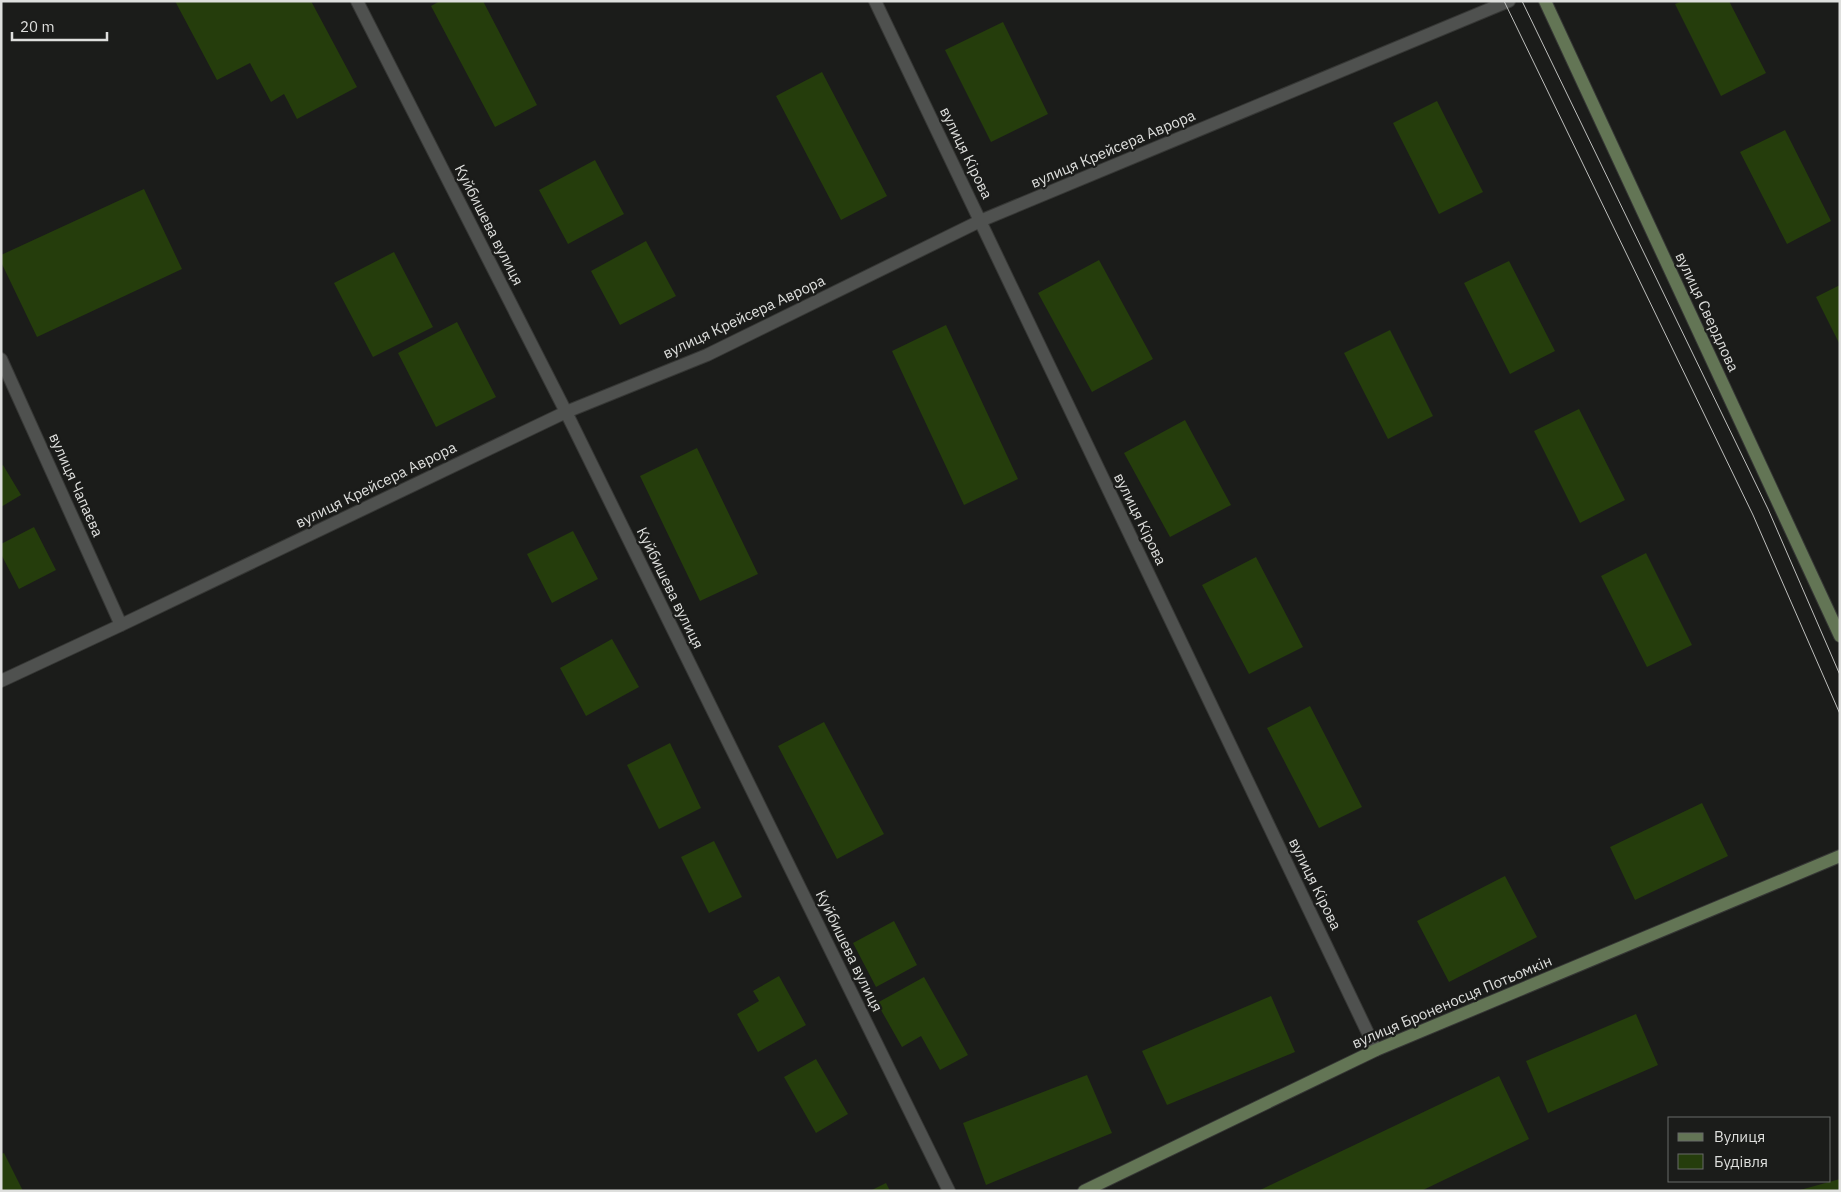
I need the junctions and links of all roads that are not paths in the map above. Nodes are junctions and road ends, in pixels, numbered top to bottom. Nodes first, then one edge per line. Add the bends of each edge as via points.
1 (358, 1) edge
2 (875, 1) edge
3 (1509, 1) edge
4 (1545, 1) edge
5 (980, 221) junction
6 (1, 359) edge
7 (566, 412) junction
8 (121, 625) junction
9 (1840, 636) edge
10 (1, 681) edge
11 (1840, 856) edge
12 (1376, 1050) junction
13 (949, 1191) edge
14 (1084, 1191) edge

1 - 7 street, Куйбишева вулиця
2 - 5 street, вулиця Кірова
3 - 5 street, вулиця Крейсера Аврора
4 - 9 street, вулиця Свердлова
5 - 7 street, вулиця Крейсера Аврора via 708,355
5 - 12 street, вулиця Кірова
6 - 8 street, вулиця Чапаєва
7 - 8 street, вулиця Крейсера Аврора
7 - 13 street, Куйбишева вулиця
8 - 10 street, вулиця Крейсера Аврора
11 - 12 street, вулиця Броненосця Потьомкін
12 - 14 street, вулиця Броненосця Потьомкін

